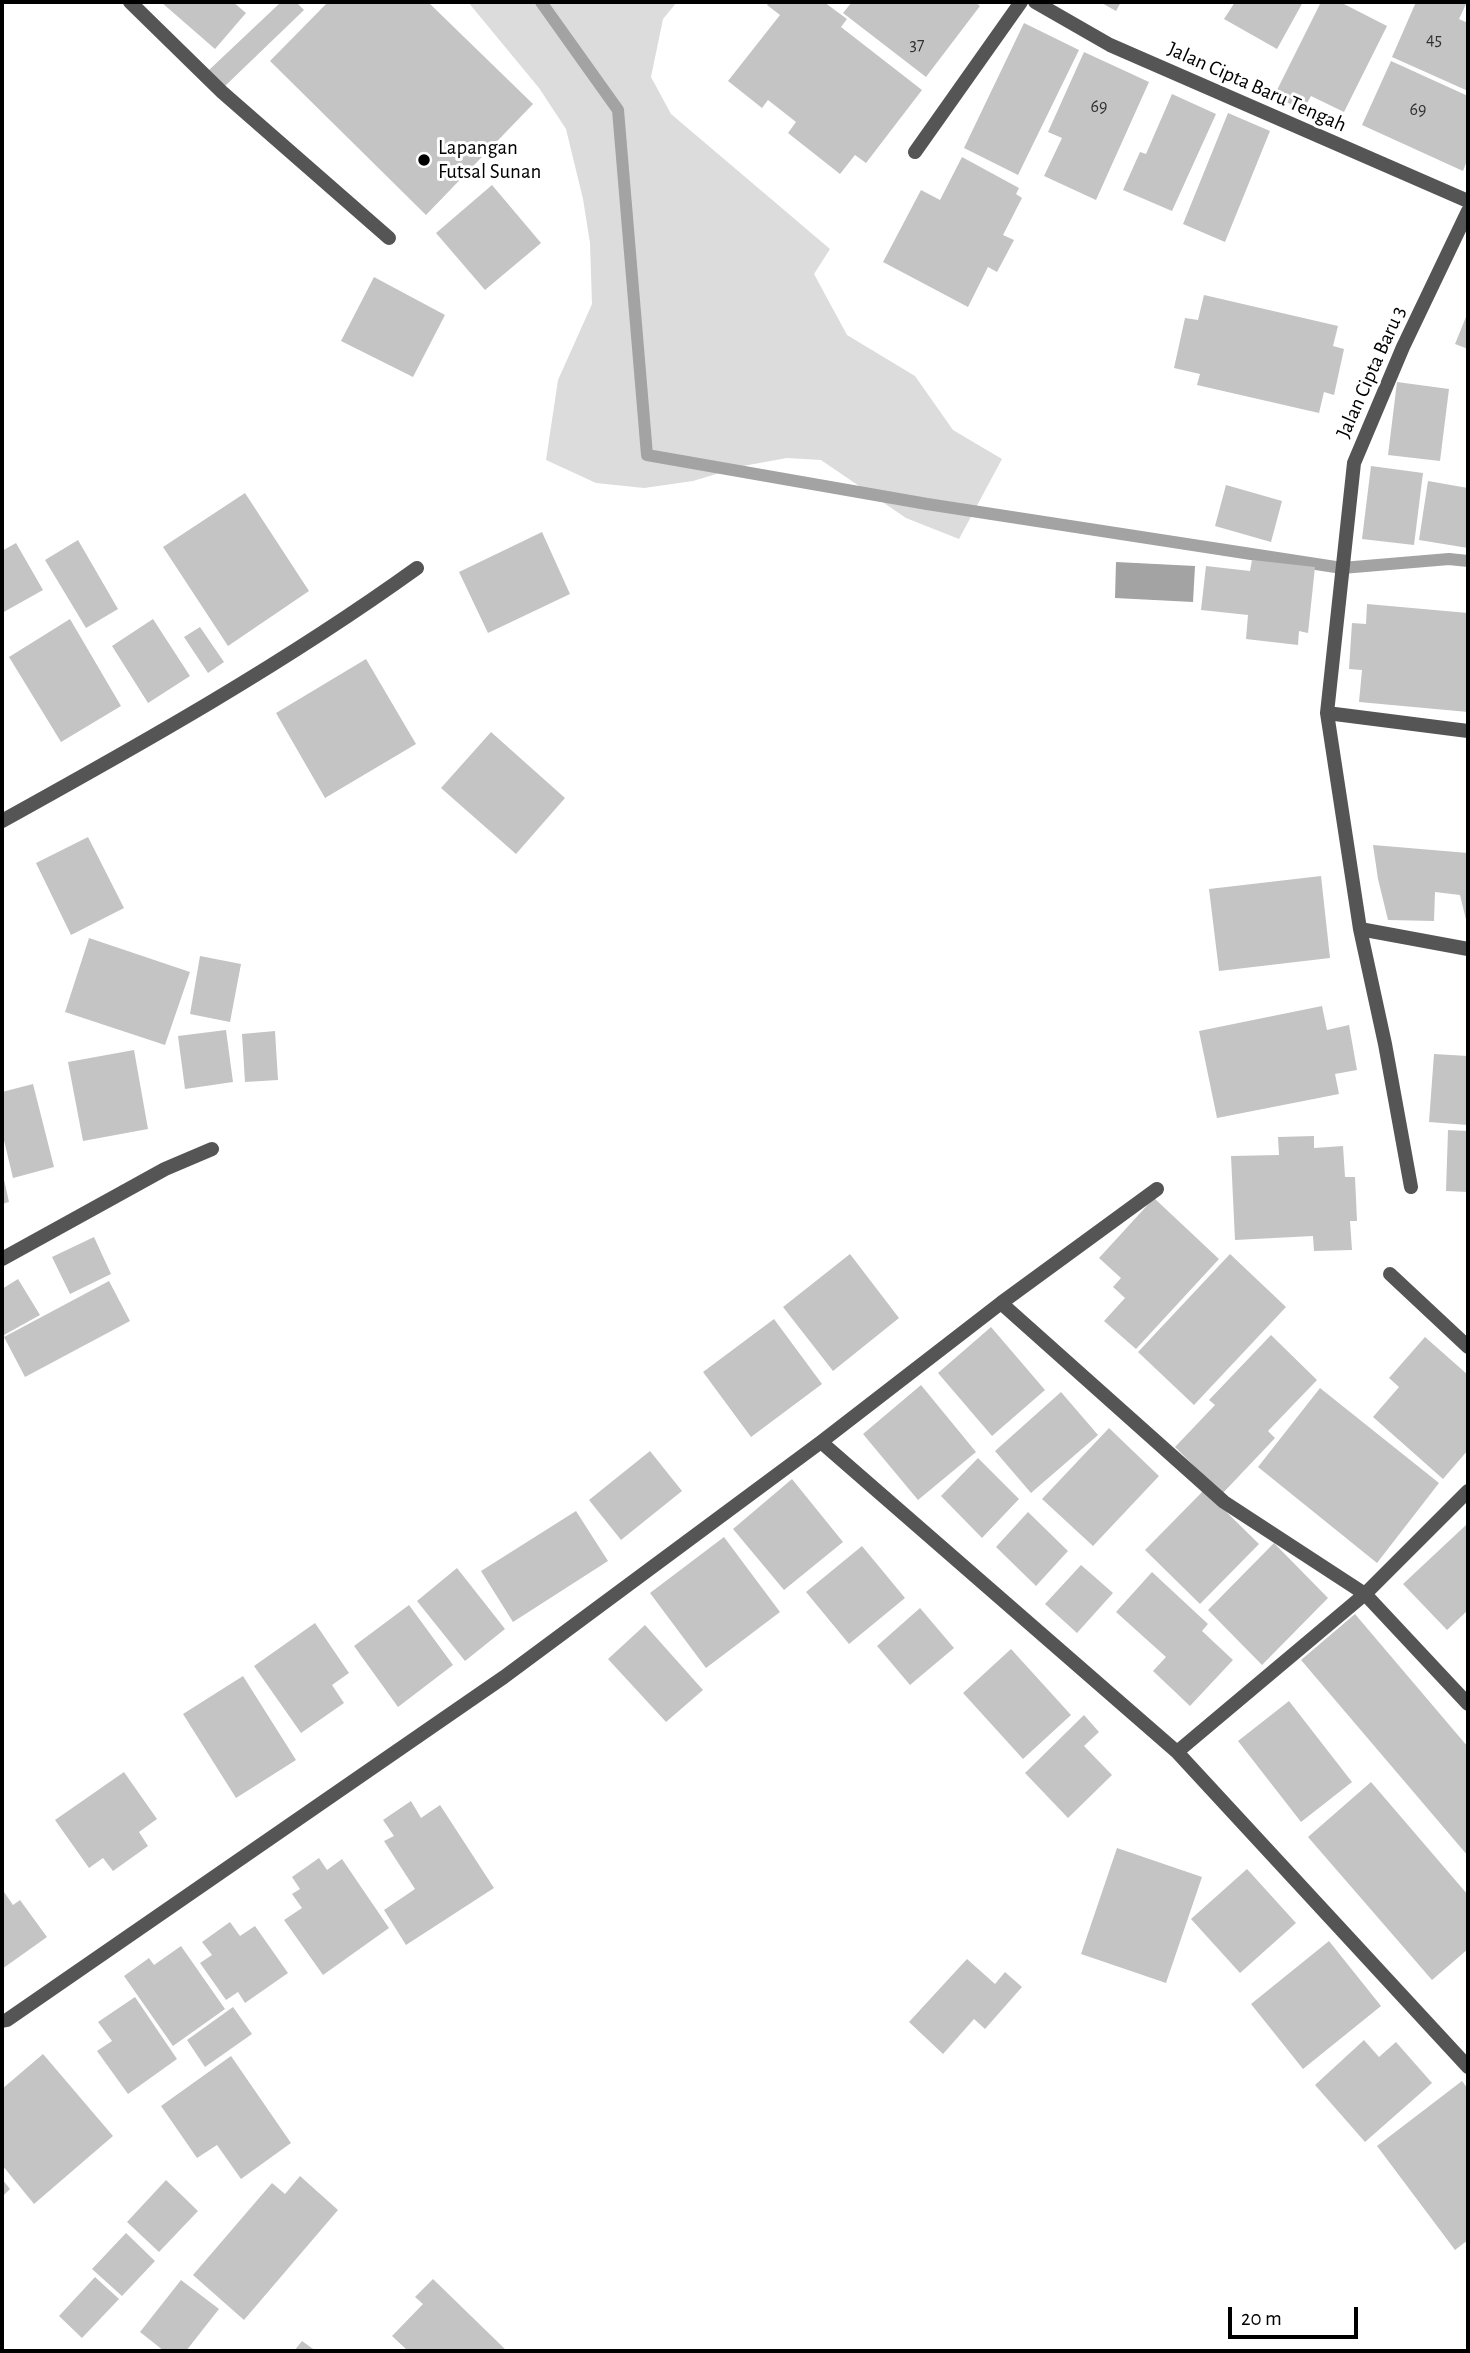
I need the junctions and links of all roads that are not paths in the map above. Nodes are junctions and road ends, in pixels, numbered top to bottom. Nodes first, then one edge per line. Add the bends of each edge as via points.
1 (130, 2) edge
2 (1021, 2) edge
3 (1035, 2) edge
4 (915, 152) dead end
5 (1468, 201) edge
6 (1468, 211) edge
7 (389, 237) dead end
8 (417, 568) dead end
9 (1327, 713) junction
10 (1468, 731) edge
11 (2, 821) edge
12 (1360, 929) junction
13 (1468, 949) edge
14 (212, 1149) dead end
15 (1411, 1187) dead end
16 (1157, 1189) dead end
17 (2, 1259) edge
18 (1390, 1274) dead end
19 (1002, 1303) junction
20 (1468, 1347) edge
21 (821, 1442) junction
22 (1468, 1491) edge
23 (1365, 1594) junction
24 (1468, 1704) edge
25 (1177, 1752) junction
26 (3, 2025) edge
27 (1468, 2067) edge

1 - 7 street via 222,92
2 - 4 street
3 - 5 street, Jalan Cipta Baru Tengah via 1110,45
6 - 9 street, Jalan Cipta Baru 3 via 1354,463
8 - 11 street via 257,674
9 - 10 street
9 - 12 street, Jalan Cipta Baru 3
12 - 13 street
12 - 15 street, Jalan Cipta Baru 3
14 - 17 street via 165,1169
16 - 19 street
18 - 20 street
19 - 21 street
19 - 23 street via 1224,1502
21 - 25 street
21 - 26 street via 504,1677
22 - 23 street
23 - 24 street
23 - 25 street
25 - 27 street

